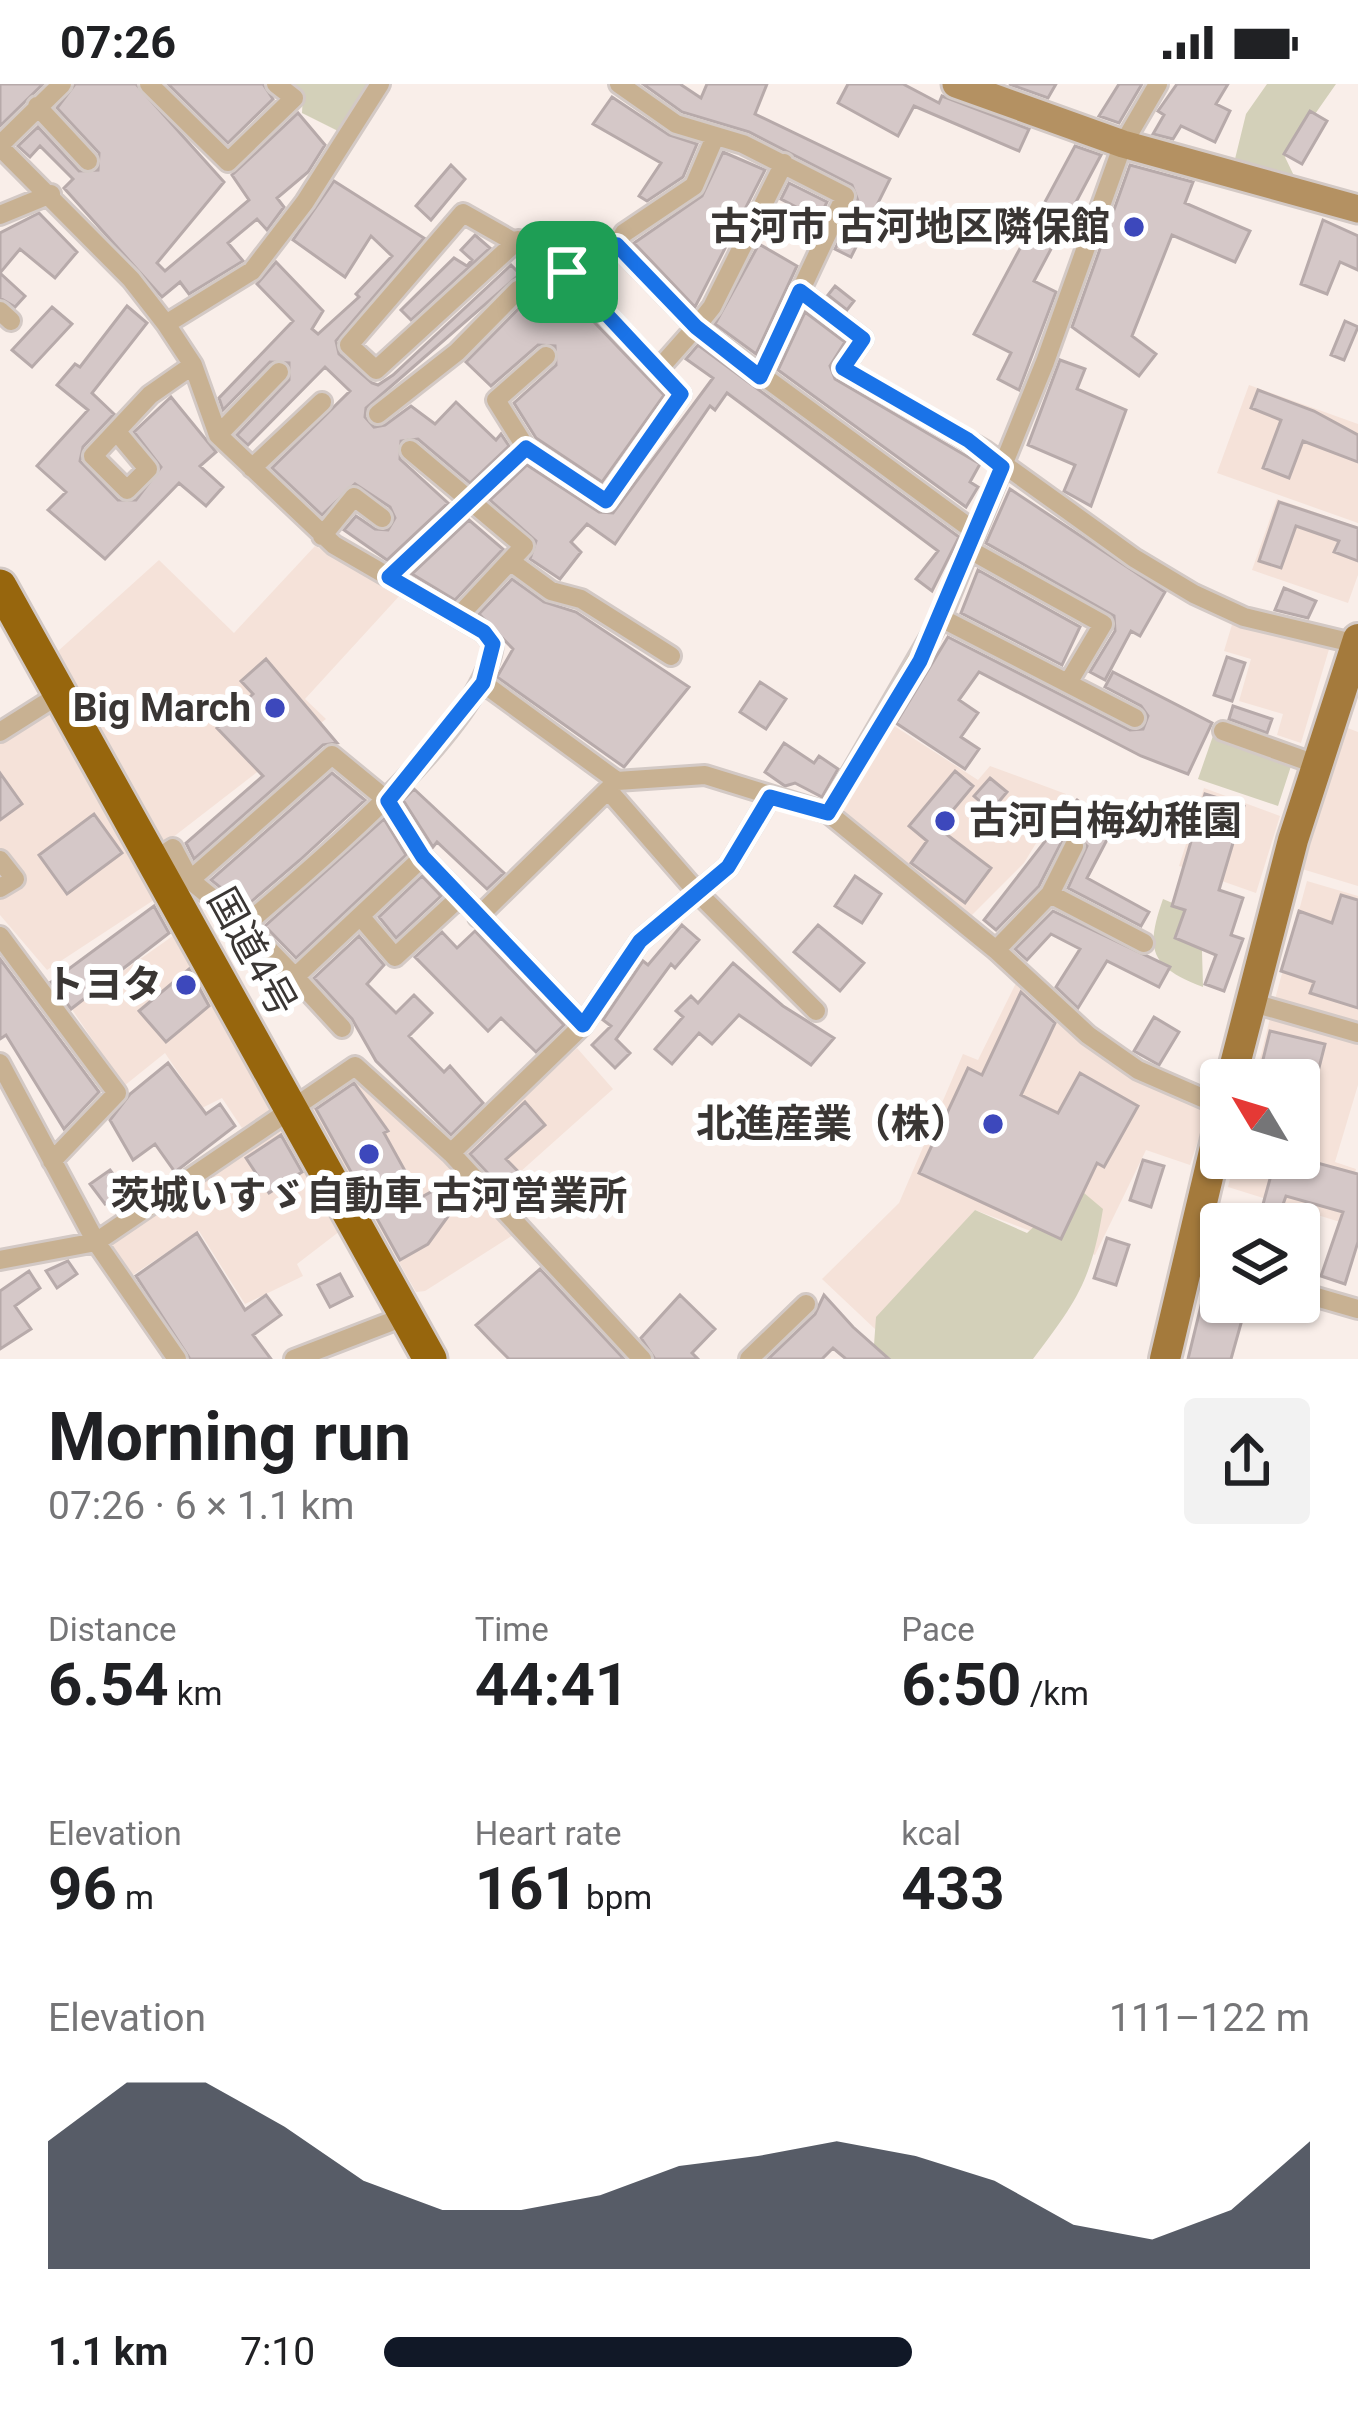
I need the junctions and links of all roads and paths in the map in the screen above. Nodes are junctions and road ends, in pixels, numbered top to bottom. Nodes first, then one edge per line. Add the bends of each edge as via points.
1 (149, 84) edge
2 (276, 84) edge
3 (380, 84) edge
4 (619, 84) edge
5 (956, 84) edge
6 (1158, 84) edge
7 (46, 92) edge
8 (715, 137) junction
9 (1123, 144) junction
10 (0, 146) edge
11 (88, 161) dead end
12 (784, 163) junction
13 (50, 194) junction
14 (1358, 209) edge
15 (0, 215) edge
16 (518, 240) junction
17 (617, 245) junction
18 (567, 272) junction
19 (800, 291) junction
20 (166, 324) junction
21 (696, 327) junction
22 (546, 356) dead end
23 (194, 365) junction
24 (658, 370) junction
25 (279, 372) dead end
26 (760, 377) junction
27 (322, 402) dead end
28 (378, 414) dead end
29 (117, 432) dead end
30 (218, 435) junction
31 (526, 448) junction
32 (410, 450) dead end
33 (1002, 467) junction
34 (252, 468) junction
35 (470, 497) junction
36 (382, 518) dead end
37 (322, 536) junction
38 (972, 540) junction
39 (509, 562) junction
40 (389, 577) junction
41 (0, 586) edge
42 (458, 616) junction
43 (941, 618) junction
44 (1357, 641) edge
45 (671, 656) dead end
46 (483, 683) junction
47 (1068, 683) junction
48 (60, 694) junction
49 (1135, 718) dead end
50 (1223, 731) dead end
51 (0, 732) edge
52 (1318, 765) junction
53 (613, 786) junction
54 (770, 797) junction
55 (388, 801) junction
56 (828, 813) junction
57 (1074, 846) dead end
58 (423, 857) junction
59 (0, 860) edge
60 (153, 862) junction
61 (190, 880) junction
62 (0, 887) edge
63 (697, 892) junction
64 (1050, 894) junction
65 (460, 897) junction
66 (361, 916) junction
67 (478, 916) junction
68 (245, 925) junction
69 (0, 936) edge
70 (1144, 943) dead end
71 (996, 950) junction
72 (296, 976) junction
73 (1250, 1002) junction
74 (816, 1011) dead end
75 (583, 1025) junction
76 (342, 1028) dead end
77 (1358, 1033) edge
78 (1237, 1059) edge
79 (0, 1063) edge
80 (1200, 1097) edge
81 (291, 1109) junction
82 (451, 1153) junction
83 (52, 1161) junction
84 (1206, 1179) edge
85 (96, 1242) junction
86 (1186, 1259) junction
87 (0, 1260) edge
88 (1200, 1263) edge
89 (1320, 1298) edge
90 (806, 1304) dead end
91 (1358, 1309) edge
92 (406, 1316) junction
93 (177, 1359) edge
94 (294, 1359) edge
95 (430, 1359) edge
96 (642, 1359) edge
97 (748, 1359) edge
98 (1165, 1359) edge

1 - 2 street via 228,162 294,98
3 - 20 street via 252,271
4 - 8 street via 676,124
5 - 9 street
6 - 9 street
7 - 10 street
7 - 11 street
8 - 12 street
8 - 17 street via 694,185
9 - 14 street
9 - 33 street
10 - 13 street
12 - 19 street via 845,196
12 - 21 street
13 - 15 street
13 - 20 street
16 - 16 street via 464,213 349,345 376,370
16 - 18 street
17 - 18 street
17 - 21 street
18 - 24 street
18 - 28 street via 550,271 518,290
19 - 26 street
19 - 33 street via 863,339 843,368
20 - 23 street
21 - 24 street
21 - 26 street
22 - 31 street via 496,400
23 - 29 street via 150,395
23 - 30 street
24 - 31 street via 681,394 606,501
25 - 30 street
26 - 38 street
27 - 34 street
30 - 34 street
31 - 35 street
32 - 35 street
33 - 38 street
33 - 44 street via 1194,594 1244,617
34 - 37 street
35 - 39 street via 524,546
35 - 40 street
36 - 37 street via 354,496
37 - 40 street
38 - 43 street
38 - 47 street via 1103,624
39 - 42 street
39 - 45 street
40 - 42 street
41 - 48 highway, 国道4号
42 - 46 street via 493,644
43 - 47 street
43 - 56 street
44 - 52 main road via 1342,719
46 - 53 street
46 - 55 street
47 - 49 street
48 - 51 street
48 - 60 highway, 国道4号
50 - 52 street
52 - 73 main road
53 - 54 street via 705,775
53 - 63 street
53 - 67 street
54 - 56 street
54 - 63 street via 728,867
55 - 58 street
55 - 61 street via 332,755
55 - 68 street
56 - 71 street
57 - 64 street
58 - 65 street
58 - 66 street
59 - 62 street via 15,879
60 - 61 street via 172,848
60 - 81 highway, 国道4号
61 - 68 street
63 - 74 street
63 - 75 street via 640,941
64 - 70 street
64 - 71 street
65 - 66 street via 395,957
65 - 67 street
66 - 72 street
67 - 75 street
68 - 72 street
69 - 83 street via 117,1093
71 - 80 street via 1088,1035 1138,1070
72 - 76 street
73 - 77 street
73 - 78 main road
75 - 82 street
79 - 83 street
81 - 82 street via 356,1066
81 - 85 street
81 - 92 highway, 国道4号
82 - 96 street
83 - 85 street
84 - 86 main road
85 - 87 street
85 - 93 street
86 - 88 street
86 - 98 main road
89 - 91 street
90 - 97 street
92 - 94 street
92 - 95 highway, 国道4号

